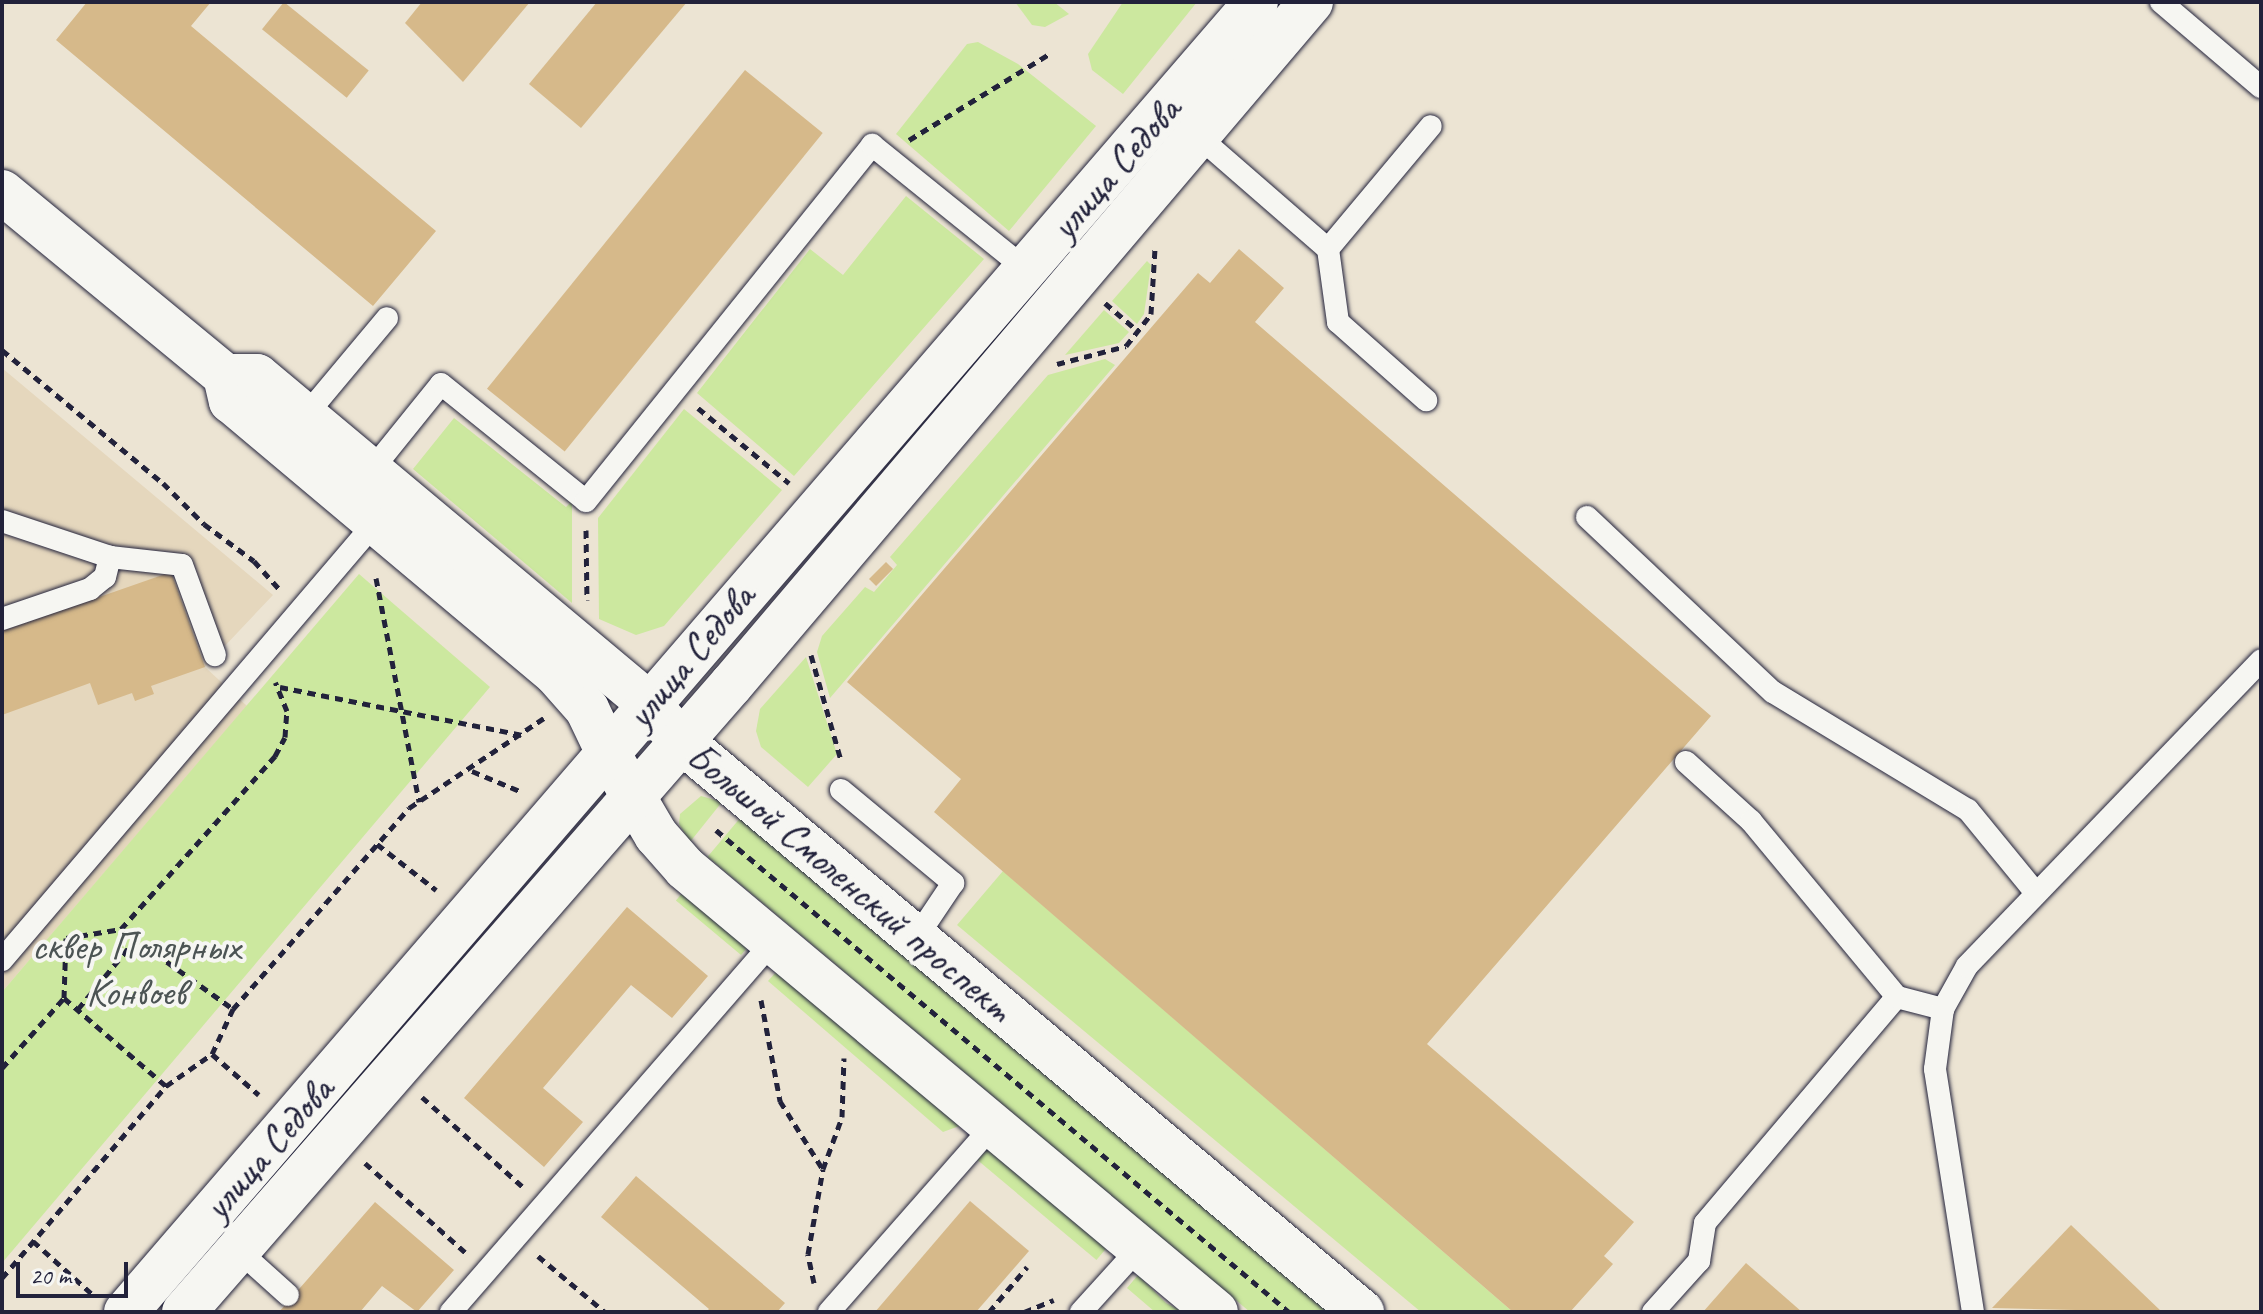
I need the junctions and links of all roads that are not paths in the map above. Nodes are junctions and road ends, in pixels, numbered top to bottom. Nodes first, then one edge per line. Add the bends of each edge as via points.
1 (1256, 2) edge
2 (1311, 2) edge
3 (2161, 2) edge
4 (2261, 87) edge
5 (1156, 120) junction
6 (1431, 126) dead end
7 (1191, 147) junction
8 (2, 192) edge
9 (1328, 249) junction
10 (1027, 270) junction
11 (387, 318) dead end
12 (1426, 400) dead end
13 (294, 430) junction
14 (373, 510) junction
15 (1587, 517) dead end
16 (2, 521) edge
17 (110, 557) junction
18 (2, 619) edge
19 (215, 655) dead end
20 (2261, 661) edge
21 (647, 702) junction
22 (681, 741) junction
23 (609, 755) junction
24 (1686, 762) dead end
25 (841, 790) road end
26 (632, 796) junction
27 (2035, 892) junction
28 (916, 938) junction
29 (773, 942) junction
30 (2, 960) edge
31 (1897, 997) junction
32 (1943, 1009) junction
33 (993, 1125) junction
34 (1139, 1248) junction
35 (238, 1250) junction
36 (288, 1295) dead end
37 (823, 1305) edge
38 (112, 1306) edge
39 (184, 1312) edge
40 (451, 1312) edge
41 (1081, 1312) edge
42 (1216, 1312) edge
43 (1362, 1312) edge
44 (1653, 1312) edge
45 (1973, 1312) edge

1 - 5 main road, улица Седова
2 - 7 main road, улица Седова
3 - 4 lane
5 - 7 lane
5 - 10 main road, улица Седова
6 - 9 lane
7 - 9 lane
7 - 22 main road, улица Седова
8 - 13 main road, Большой Смоленский проспект via 225,376 257,376
9 - 12 lane via 1338,322
10 - 14 lane via 872,145 586,501 441,384
10 - 21 main road, улица Седова
11 - 13 lane
13 - 14 main road, Большой Смоленский проспект
14 - 21 main road, Большой Смоленский проспект
14 - 23 main road, Большой Смоленский проспект via 556,674 587,709
14 - 30 lane via 255,663
15 - 27 lane via 1773,692 1968,810
16 - 17 lane
17 - 18 lane via 105,577 90,589
17 - 19 lane via 182,565
20 - 27 lane via 2181,749
21 - 22 main road, Большой Смоленский проспект
21 - 23 main road, улица Седова
22 - 26 main road, улица Седова
22 - 28 main road, Большой Смоленский проспект
23 - 26 main road, Большой Смоленский проспект
23 - 38 main road, улица Седова
24 - 31 lane via 1751,821
25 - 28 lane via 953,883
26 - 29 main road, Большой Смоленский проспект via 685,868
26 - 35 main road, улица Седова
27 - 32 lane via 1967,966
28 - 43 main road, Большой Смоленский проспект
29 - 33 main road, Большой Смоленский проспект
29 - 40 lane
31 - 32 lane
31 - 44 lane via 1705,1223 1699,1261
32 - 45 lane via 1935,1069
33 - 34 main road, Большой Смоленский проспект
33 - 37 lane
34 - 41 lane
34 - 42 main road, Большой Смоленский проспект
35 - 36 lane
35 - 39 main road, улица Седова

